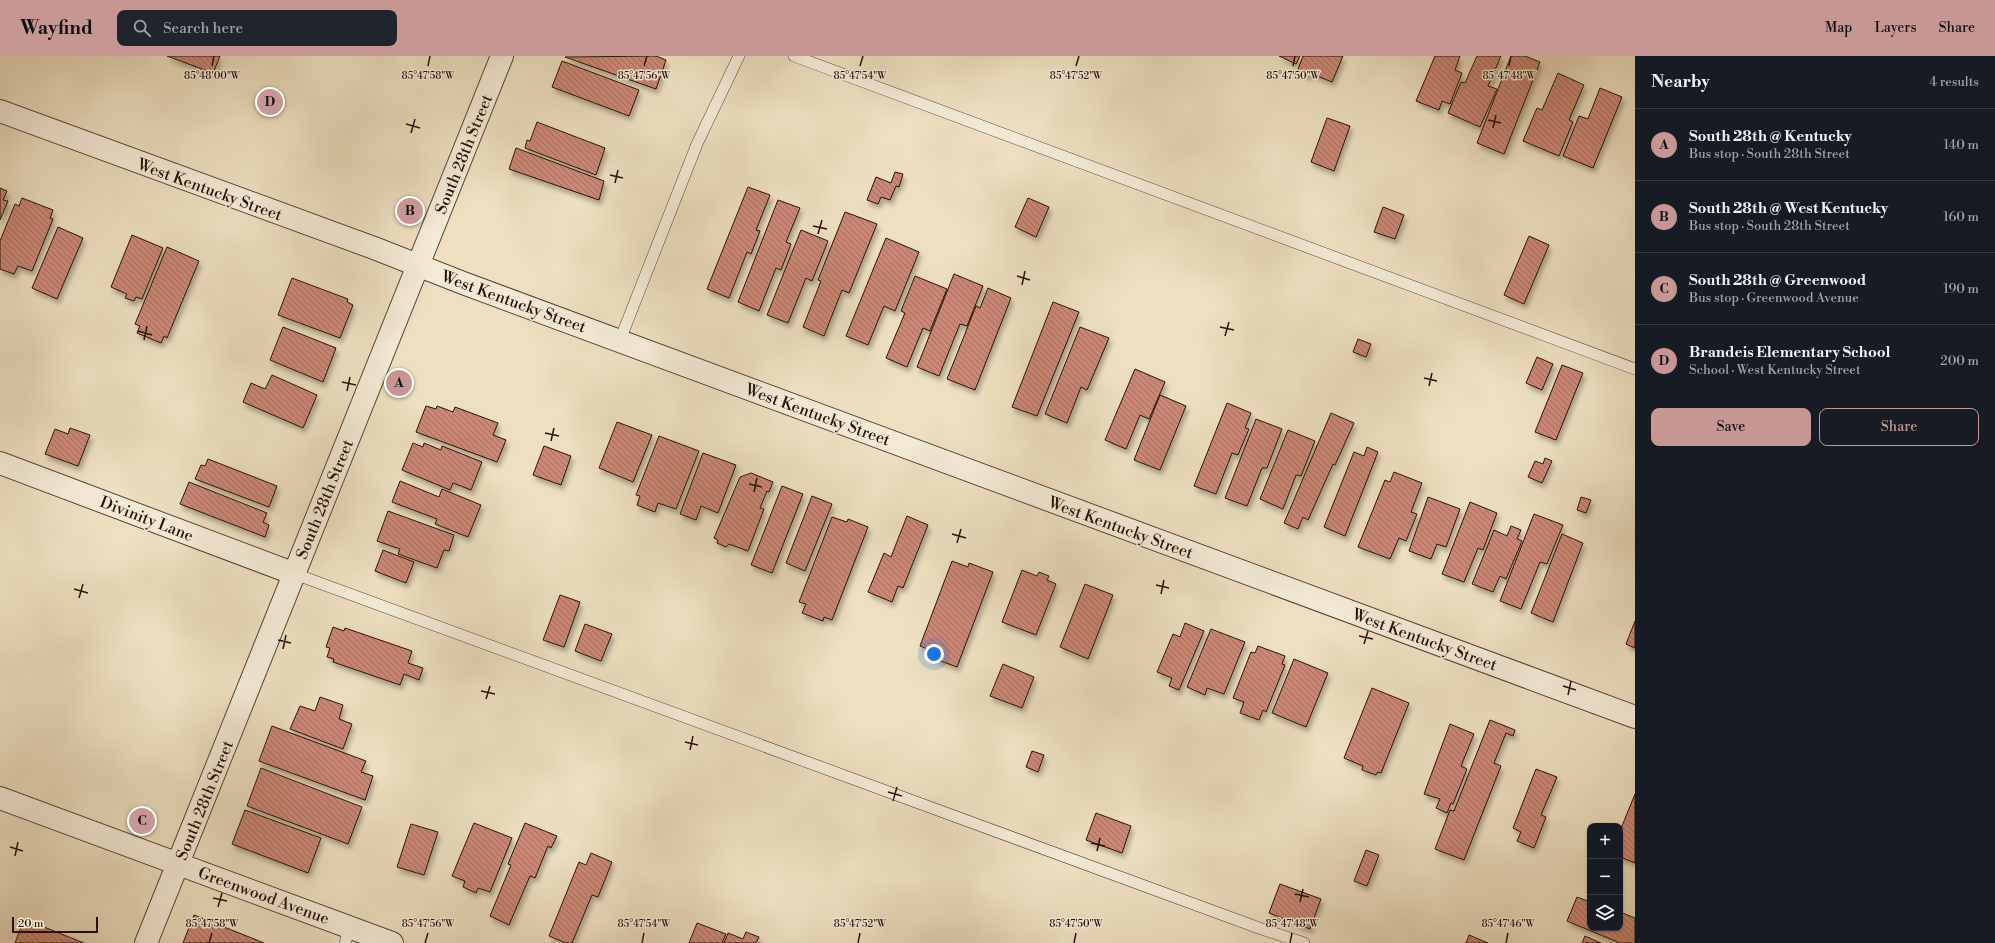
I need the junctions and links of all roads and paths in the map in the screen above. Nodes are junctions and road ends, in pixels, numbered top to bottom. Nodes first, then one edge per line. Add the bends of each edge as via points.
1 (502, 56) edge
2 (739, 56) edge
3 (794, 56) edge
4 (0, 111) edge
5 (418, 266) junction
6 (620, 340) junction
7 (1635, 369) edge
8 (0, 463) edge
9 (295, 574) junction
10 (1635, 718) edge
11 (0, 798) edge
12 (178, 864) junction
13 (347, 935) edge
14 (146, 943) edge
15 (392, 943) edge
16 (1304, 943) edge

1 - 5 street, South 28th Street
2 - 6 lane via 697,144
3 - 7 lane
4 - 5 street, West Kentucky Street
5 - 6 street, West Kentucky Street
5 - 9 street, South 28th Street
6 - 10 street, West Kentucky Street
8 - 9 street, Divinity Lane
9 - 12 street, South 28th Street
9 - 16 lane
11 - 12 street, Greenwood Avenue
12 - 13 street, Greenwood Avenue
12 - 14 street, South 28th Street
13 - 15 street, Greenwood Avenue

